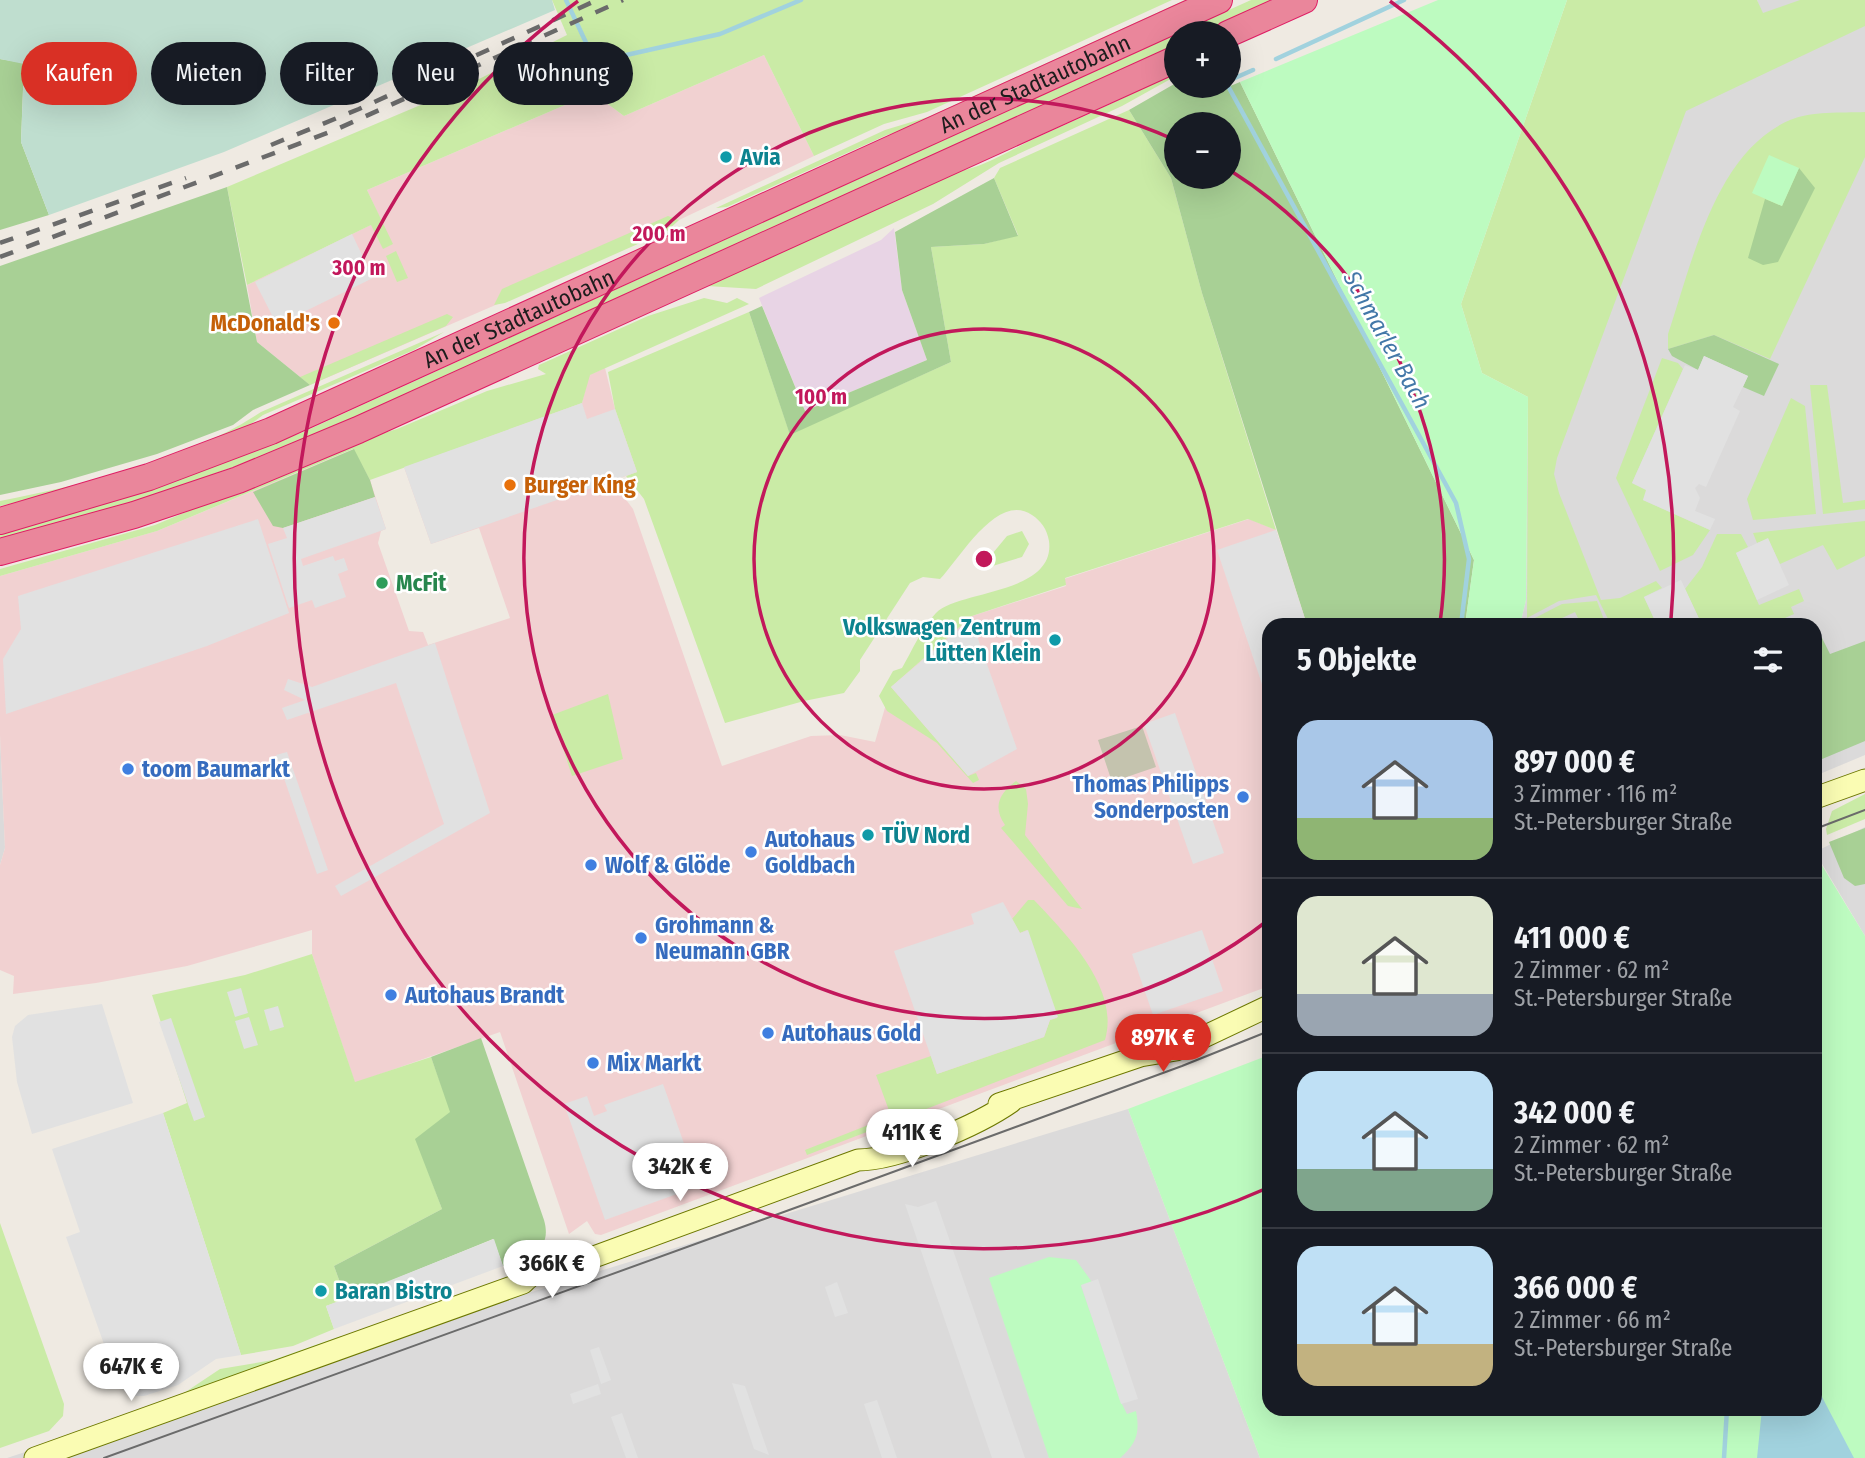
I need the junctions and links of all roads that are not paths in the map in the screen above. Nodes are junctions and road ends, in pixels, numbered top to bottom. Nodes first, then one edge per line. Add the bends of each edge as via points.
1 (1219, 0) edge
2 (1304, 0) edge
3 (1241, 28) edge
4 (1164, 63) edge
5 (0, 521) edge
6 (0, 552) edge
7 (1865, 780) edge
8 (1822, 795) edge
9 (1262, 1009) edge
10 (35, 1458) edge

1 - 5 highway, An der Stadtautobahn via 283,426 149,477
2 - 3 highway
4 - 6 highway, An der Stadtautobahn via 358,430 238,480
7 - 8 main road
9 - 10 main road via 1239,1018 1216,1019 1171,1036 1140,1056 953,1118 871,1150 858,1160

